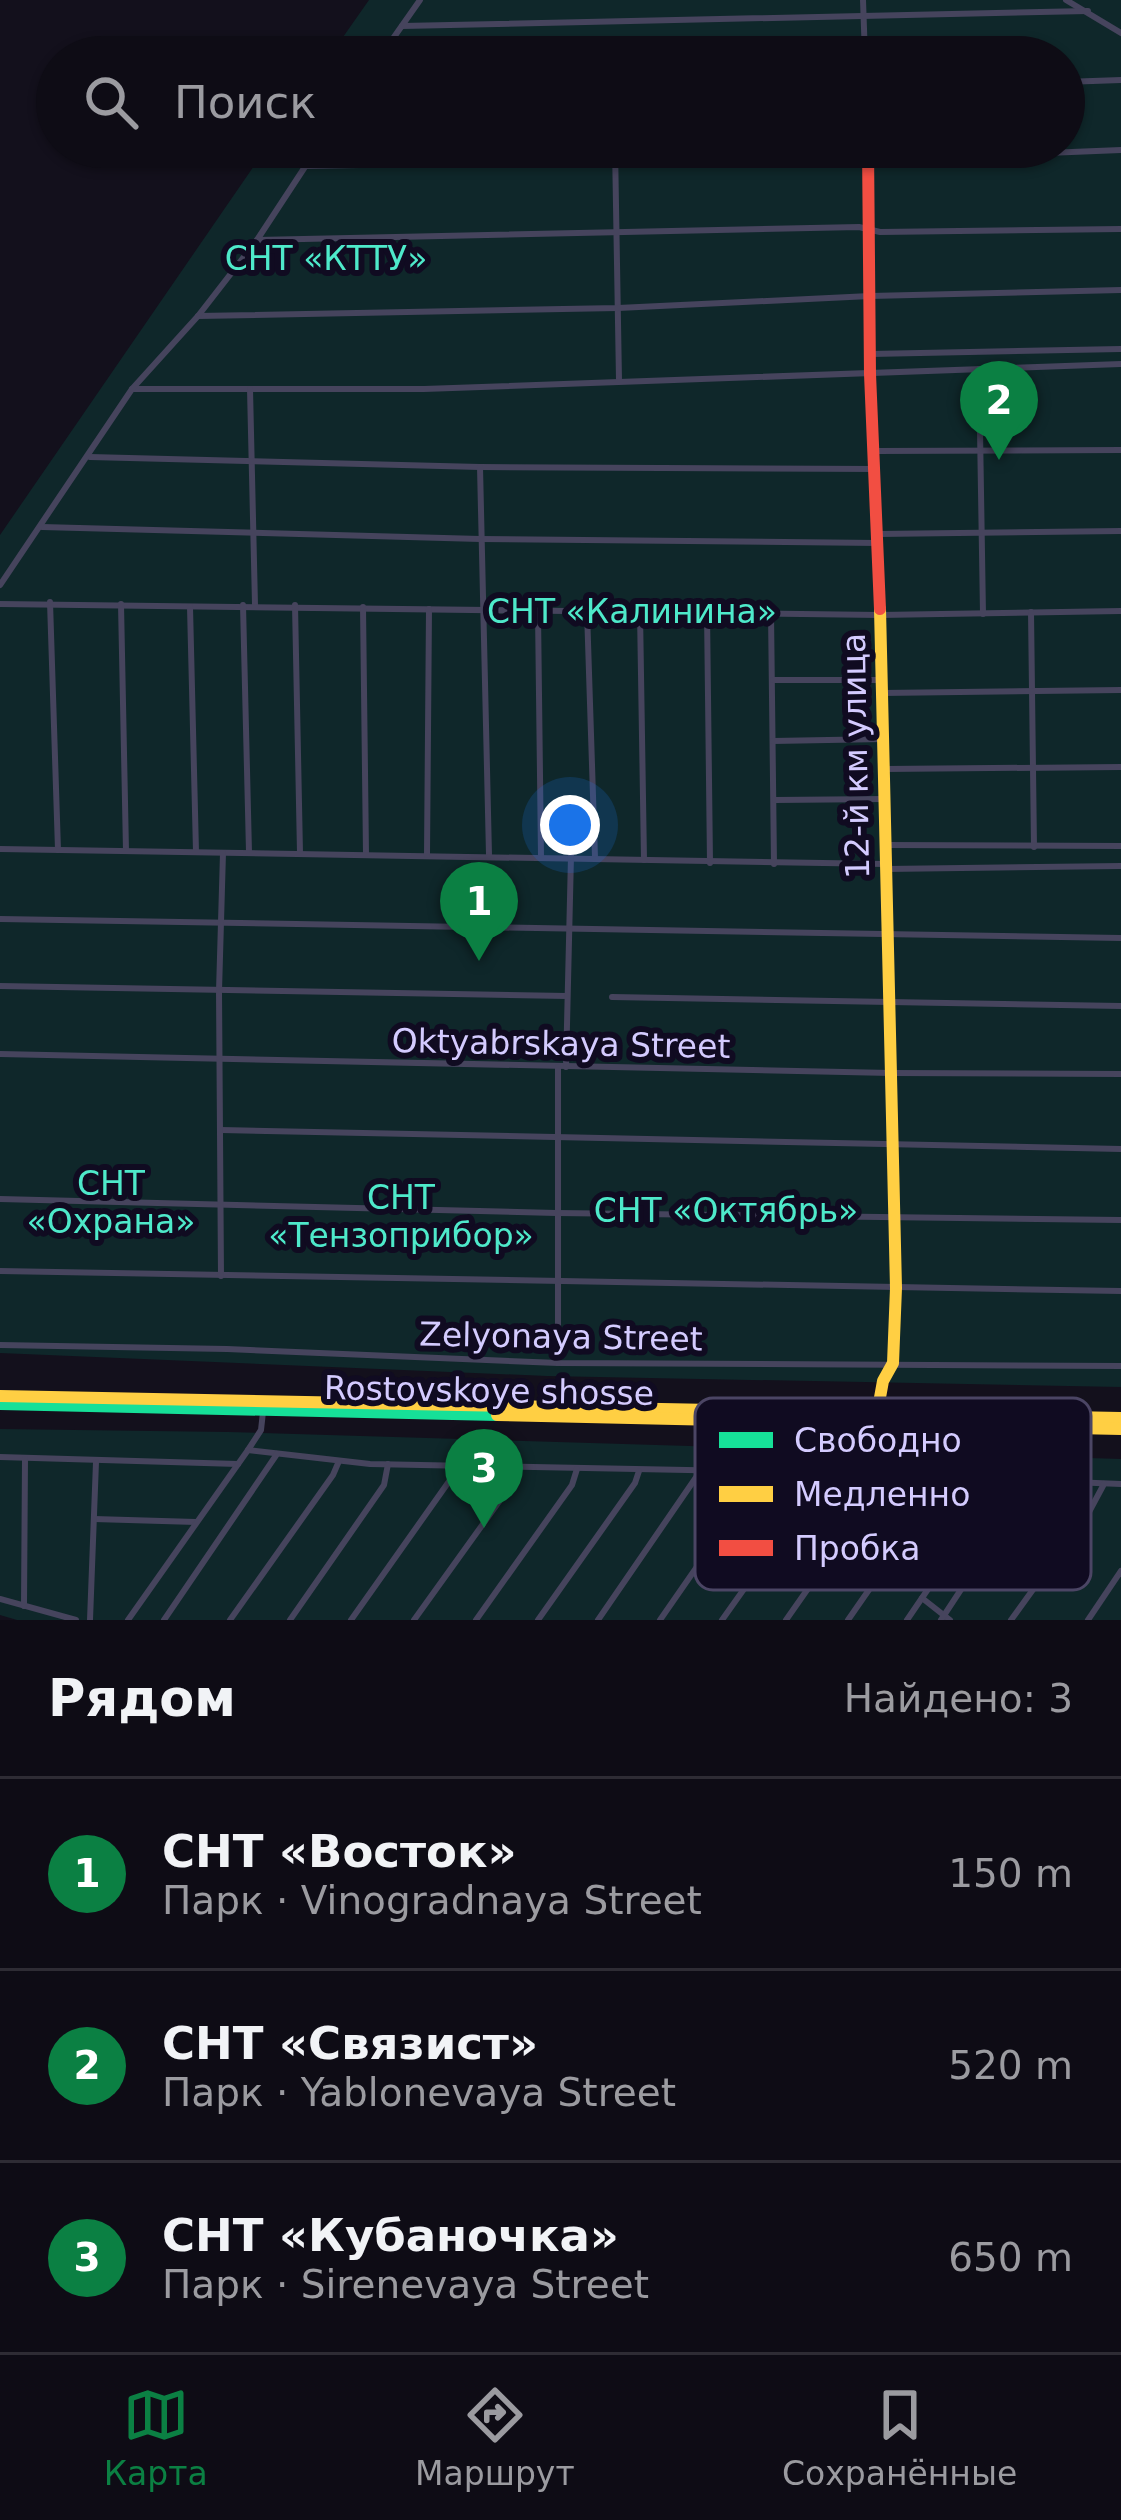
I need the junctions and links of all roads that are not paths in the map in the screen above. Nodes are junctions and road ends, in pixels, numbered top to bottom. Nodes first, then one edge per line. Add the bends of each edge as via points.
1 (420, 0) edge
2 (863, 0) edge
3 (1066, 0) edge
4 (1088, 11) junction
5 (864, 17) junction
6 (402, 26) junction
7 (1121, 33) edge
8 (395, 36) edge
9 (864, 36) edge
10 (1121, 80) edge
11 (1085, 81) edge
12 (1121, 150) edge
13 (1085, 151) edge
14 (304, 168) edge
15 (615, 168) edge
16 (868, 168) edge
17 (869, 229) junction
18 (1121, 230) edge
19 (619, 234) junction
20 (257, 240) junction
21 (1121, 290) edge
22 (870, 296) junction
23 (618, 308) junction
24 (198, 316) junction
25 (1121, 349) edge
26 (871, 354) junction
27 (1121, 364) edge
28 (979, 369) junction
29 (870, 374) junction
30 (619, 380) junction
31 (132, 389) junction
32 (250, 389) junction
33 (1121, 450) edge
34 (876, 451) junction
35 (983, 454) junction
36 (90, 457) junction
37 (254, 461) junction
38 (480, 467) junction
39 (877, 469) junction
40 (43, 527) junction
41 (1121, 531) edge
42 (982, 533) junction
43 (254, 534) junction
44 (878, 538) junction
45 (480, 539) junction
46 (0, 584) edge
47 (50, 602) junction
48 (0, 604) edge
49 (121, 604) junction
50 (244, 605) junction
51 (255, 605) junction
52 (295, 605) junction
53 (190, 607) junction
54 (363, 607) junction
55 (429, 609) junction
56 (482, 611) junction
57 (538, 611) junction
58 (587, 611) junction
59 (640, 611) junction
60 (1121, 611) edge
61 (707, 612) junction
62 (1031, 612) junction
63 (772, 613) junction
64 (983, 614) junction
65 (880, 615) junction
66 (773, 680) junction
67 (881, 687) junction
68 (1121, 690) edge
69 (1033, 692) junction
70 (883, 739) junction
71 (772, 741) junction
72 (1121, 767) edge
73 (1032, 768) junction
74 (883, 769) junction
75 (884, 799) junction
76 (775, 800) junction
77 (886, 845) junction
78 (1121, 846) edge
79 (1034, 848) junction
80 (0, 849) edge
81 (58, 850) junction
82 (127, 851) junction
83 (196, 852) junction
84 (223, 852) junction
85 (249, 852) junction
86 (300, 853) junction
87 (365, 854) junction
88 (427, 855) junction
89 (489, 855) junction
90 (541, 856) junction
91 (572, 856) junction
92 (595, 857) junction
93 (644, 860) junction
94 (710, 863) junction
95 (774, 864) junction
96 (885, 866) junction
97 (1121, 866) edge
98 (0, 919) edge
99 (219, 922) junction
100 (568, 928) junction
101 (885, 936) junction
102 (1121, 938) edge
103 (0, 986) edge
104 (219, 992) junction
105 (567, 996) junction
106 (612, 997) dead end
107 (891, 1004) junction
108 (1121, 1006) edge
109 (0, 1054) edge
110 (220, 1059) junction
111 (562, 1066) junction
112 (891, 1073) junction
113 (1121, 1074) edge
114 (221, 1130) junction
115 (558, 1139) junction
116 (892, 1146) junction
117 (1121, 1149) edge
118 (0, 1199) edge
119 (223, 1203) junction
120 (556, 1213) junction
121 (894, 1218) junction
122 (1121, 1220) edge
123 (0, 1271) edge
124 (221, 1276) junction
125 (557, 1284) junction
126 (896, 1288) junction
127 (1121, 1291) edge
128 (0, 1345) edge
129 (558, 1364) junction
130 (893, 1364) junction
131 (1121, 1366) edge
132 (880, 1398) edge
133 (0, 1400) edge
134 (261, 1408) junction
135 (695, 1416) edge
136 (1091, 1418) edge
137 (1121, 1418) edge
138 (1091, 1428) edge
139 (1121, 1429) edge
140 (248, 1450) junction
141 (277, 1454) junction
142 (0, 1457) edge
143 (25, 1459) junction
144 (96, 1460) junction
145 (339, 1460) junction
146 (238, 1464) junction
147 (388, 1464) junction
148 (456, 1465) junction
149 (517, 1467) junction
150 (577, 1469) junction
151 (639, 1471) junction
152 (695, 1472) edge
153 (695, 1478) edge
154 (1091, 1483) edge
155 (1104, 1484) junction
156 (1121, 1484) edge
157 (1091, 1508) edge
158 (94, 1519) junction
159 (196, 1522) junction
160 (695, 1571) edge
161 (1121, 1571) edge
162 (743, 1590) edge
163 (806, 1590) edge
164 (870, 1590) edge
165 (928, 1590) edge
166 (963, 1590) edge
167 (1033, 1590) edge
168 (922, 1598) junction
169 (0, 1599) edge
170 (24, 1606) junction
171 (130, 1617) edge
172 (945, 1618) edge
173 (76, 1620) edge
174 (90, 1620) edge
175 (144, 1620) edge
176 (164, 1620) edge
177 (230, 1620) edge
178 (290, 1620) edge
179 (351, 1620) edge
180 (414, 1620) edge
181 (476, 1620) edge
182 (538, 1620) edge
183 (598, 1620) edge
184 (661, 1620) edge
185 (722, 1620) edge
186 (785, 1620) edge
187 (848, 1620) edge
188 (907, 1620) edge
189 (1012, 1620) edge
190 (1088, 1620) edge

1 - 6 street
2 - 5 street
3 - 4 street
4 - 5 street
4 - 7 street
5 - 6 street
5 - 9 street
6 - 8 street
10 - 11 street
12 - 13 street
14 - 20 street
15 - 19 street
16 - 17 main road, 12-й км улица
17 - 18 street
17 - 19 street
17 - 22 main road, 12-й км улица
19 - 20 street
19 - 23 street
20 - 24 street
21 - 22 street
22 - 23 street
22 - 26 main road, 12-й км улица
23 - 24 street
23 - 30 street
24 - 31 street
25 - 26 street
26 - 29 main road, 12-й км улица
27 - 28 street
28 - 29 street
28 - 35 street
29 - 30 street
29 - 34 main road, 12-й км улица
30 - 32 street
31 - 32 street
31 - 36 street
32 - 37 street
33 - 35 street
34 - 35 street
34 - 39 main road, 12-й км улица
35 - 42 street
36 - 37 street
36 - 40 street
37 - 38 street
37 - 43 street
38 - 39 street
38 - 45 street
39 - 44 main road, 12-й км улица
40 - 43 street
40 - 46 street
41 - 42 street
42 - 44 street
42 - 64 street
43 - 45 street
43 - 51 street
44 - 45 street
44 - 65 main road, 12-й км улица
45 - 56 street
47 - 48 street
47 - 49 street
47 - 81 street
49 - 53 street
49 - 82 street
50 - 51 street
50 - 53 street
50 - 85 street
51 - 52 street
52 - 54 street
52 - 86 street
53 - 83 street
54 - 55 street
54 - 87 street
55 - 56 street
55 - 88 street
56 - 57 street
56 - 89 street
57 - 58 street
57 - 90 street
58 - 59 street
58 - 92 street
59 - 61 street
59 - 93 street
60 - 62 street
61 - 63 street
61 - 94 street
62 - 64 street
62 - 69 street
63 - 65 street
63 - 66 street
64 - 65 street
65 - 67 main road, 12-й км улица
66 - 67 street
66 - 71 street
67 - 69 street
67 - 70 main road, 12-й км улица
68 - 69 street
69 - 73 street
70 - 71 street
70 - 74 main road, 12-й км улица
71 - 76 street
72 - 73 street
73 - 74 street
73 - 79 street
74 - 75 main road, 12-й км улица
75 - 76 street
75 - 77 main road, 12-й км улица
76 - 95 street
77 - 79 street
77 - 96 main road, 12-й км улица
78 - 79 street
80 - 81 street
81 - 82 street
82 - 83 street
83 - 84 street
84 - 85 street
84 - 99 street
85 - 86 street
86 - 87 street
87 - 88 street
88 - 89 street
89 - 90 street
90 - 91 street
91 - 92 street
91 - 100 street
92 - 93 street
93 - 94 street
94 - 95 street
95 - 96 street
96 - 97 street
96 - 101 main road, 12-й км улица
98 - 99 street
99 - 100 street
99 - 104 street
100 - 101 street
100 - 105 street
101 - 102 street
101 - 107 main road, 12-й км улица
103 - 104 street
104 - 105 street
104 - 110 street
105 - 111 street
106 - 107 street
107 - 108 street
107 - 112 main road, 12-й км улица
109 - 110 street, Oktyabrskaya Street
110 - 111 street, Oktyabrskaya Street
110 - 114 street
111 - 112 street, Oktyabrskaya Street
111 - 115 street
112 - 113 street, Oktyabrskaya Street
112 - 116 main road, 12-й км улица
114 - 115 street
114 - 119 street
115 - 116 street
115 - 120 street
116 - 117 street
116 - 121 main road, 12-й км улица
118 - 119 street
119 - 120 street
119 - 124 street
120 - 121 street
120 - 125 street
121 - 122 street
121 - 126 main road, 12-й км улица
123 - 124 street
124 - 125 street
125 - 126 street
125 - 129 street
126 - 127 street
126 - 130 main road, 12-й км улица
128 - 129 street, Zelyonaya Street
129 - 130 street, Zelyonaya Street
130 - 131 street, Zelyonaya Street
130 - 132 main road, 12-й км улица
133 - 134 main road, Rostovskoye shosse
134 - 135 main road, Rostovskoye shosse
134 - 140 street via 261,1430
136 - 137 main road, Rostovskoye shosse
138 - 139 main road, Rostovskoye shosse
140 - 141 street
140 - 146 street
141 - 145 street
141 - 176 street
142 - 143 street
143 - 144 street
143 - 170 street
144 - 146 street
144 - 158 street
145 - 147 street
145 - 177 street
146 - 159 street
147 - 148 street
147 - 178 street via 384,1485
148 - 149 street
148 - 179 street
149 - 150 street
149 - 180 street
150 - 151 street
150 - 181 street
151 - 152 street
151 - 182 street
153 - 183 street
154 - 155 street
155 - 156 street
155 - 157 street
158 - 159 street
158 - 174 street
159 - 171 street
160 - 184 street
161 - 190 street
162 - 185 street
163 - 186 street
164 - 187 street
165 - 168 street
166 - 172 street
167 - 189 street
168 - 172 street
168 - 188 street
169 - 170 street
170 - 173 street
171 - 175 street

